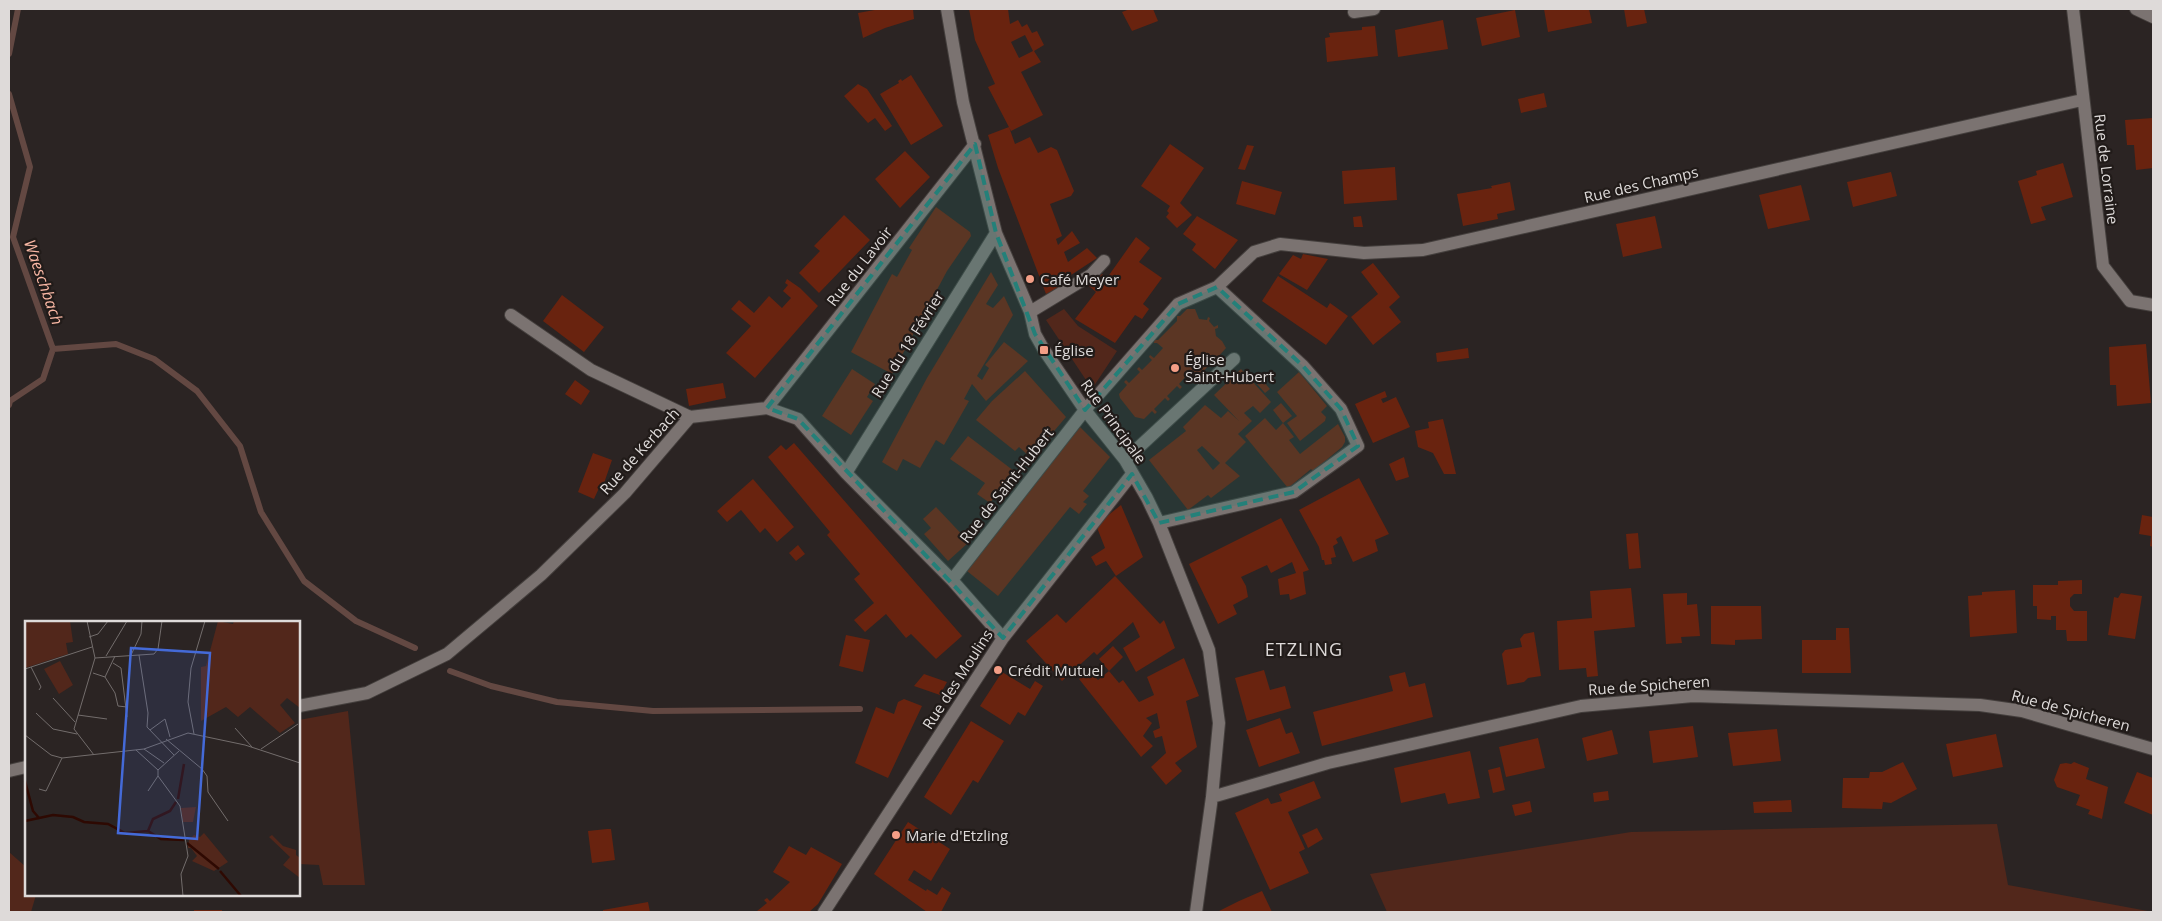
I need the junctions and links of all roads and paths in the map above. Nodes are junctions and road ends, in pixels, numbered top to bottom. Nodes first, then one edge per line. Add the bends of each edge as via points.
1 (947, 9) edge
2 (1374, 9) edge
3 (2073, 9) edge
4 (2136, 9) edge
5 (1354, 12) dead end
6 (2153, 17) edge
7 (2082, 100) junction
8 (975, 144) junction
9 (996, 233) junction
10 (1104, 260) dead end
11 (1217, 287) junction
12 (2153, 305) edge
13 (1030, 312) junction
14 (511, 315) dead end
15 (1234, 359) dead end
16 (767, 408) junction
17 (1085, 410) junction
18 (690, 417) junction
19 (1125, 460) junction
20 (846, 472) junction
21 (1132, 474) junction
22 (1159, 523) junction
23 (952, 580) junction
24 (1003, 638) junction
25 (300, 706) edge
26 (2153, 749) edge
27 (25, 767) edge
28 (9, 771) edge
29 (1212, 797) junction
30 (824, 912) edge
31 (1196, 912) edge

1 - 8 street, Rue Principale
2 - 5 street
3 - 7 street, Rue de Lorraine
4 - 6 street
7 - 11 street, Rue des Champs via 1423,250 1364,253 1280,244 1254,252
7 - 12 street, Rue de Lorraine via 2103,266 2130,301
8 - 9 street, Rue Principale
8 - 16 street, Rue du Lavoir
9 - 13 street, Rue Principale
9 - 20 street, Rue du 18 Février
10 - 13 street via 1092,275
11 - 17 street, Rue des Champs via 1178,304
11 - 22 street via 1304,366 1341,409 1358,446 1294,492
13 - 17 street, Rue Principale via 1035,334
14 - 18 street via 592,370
15 - 19 street
16 - 18 street, Rue de Kerbach
16 - 20 street, Rue de Kerbach via 798,419
17 - 19 street, Rue Principale
17 - 23 street, Rue de Saint-Hubert
18 - 25 street, Rue de Kerbach via 625,493 541,575 447,654 367,694
19 - 21 street, Rue Principale
20 - 23 street, Rue de Kerbach
21 - 22 street, Rue Principale
21 - 24 street, Rue des Moulins
22 - 29 street, Rue Principale via 1209,650 1219,723
23 - 24 street, Rue de Kerbach
24 - 30 street, Rue des Moulins
26 - 29 street, Rue de Spicheren via 2022,711 1980,705 1693,696 1581,706 1328,762
27 - 28 street
29 - 31 street, Rue Principale

